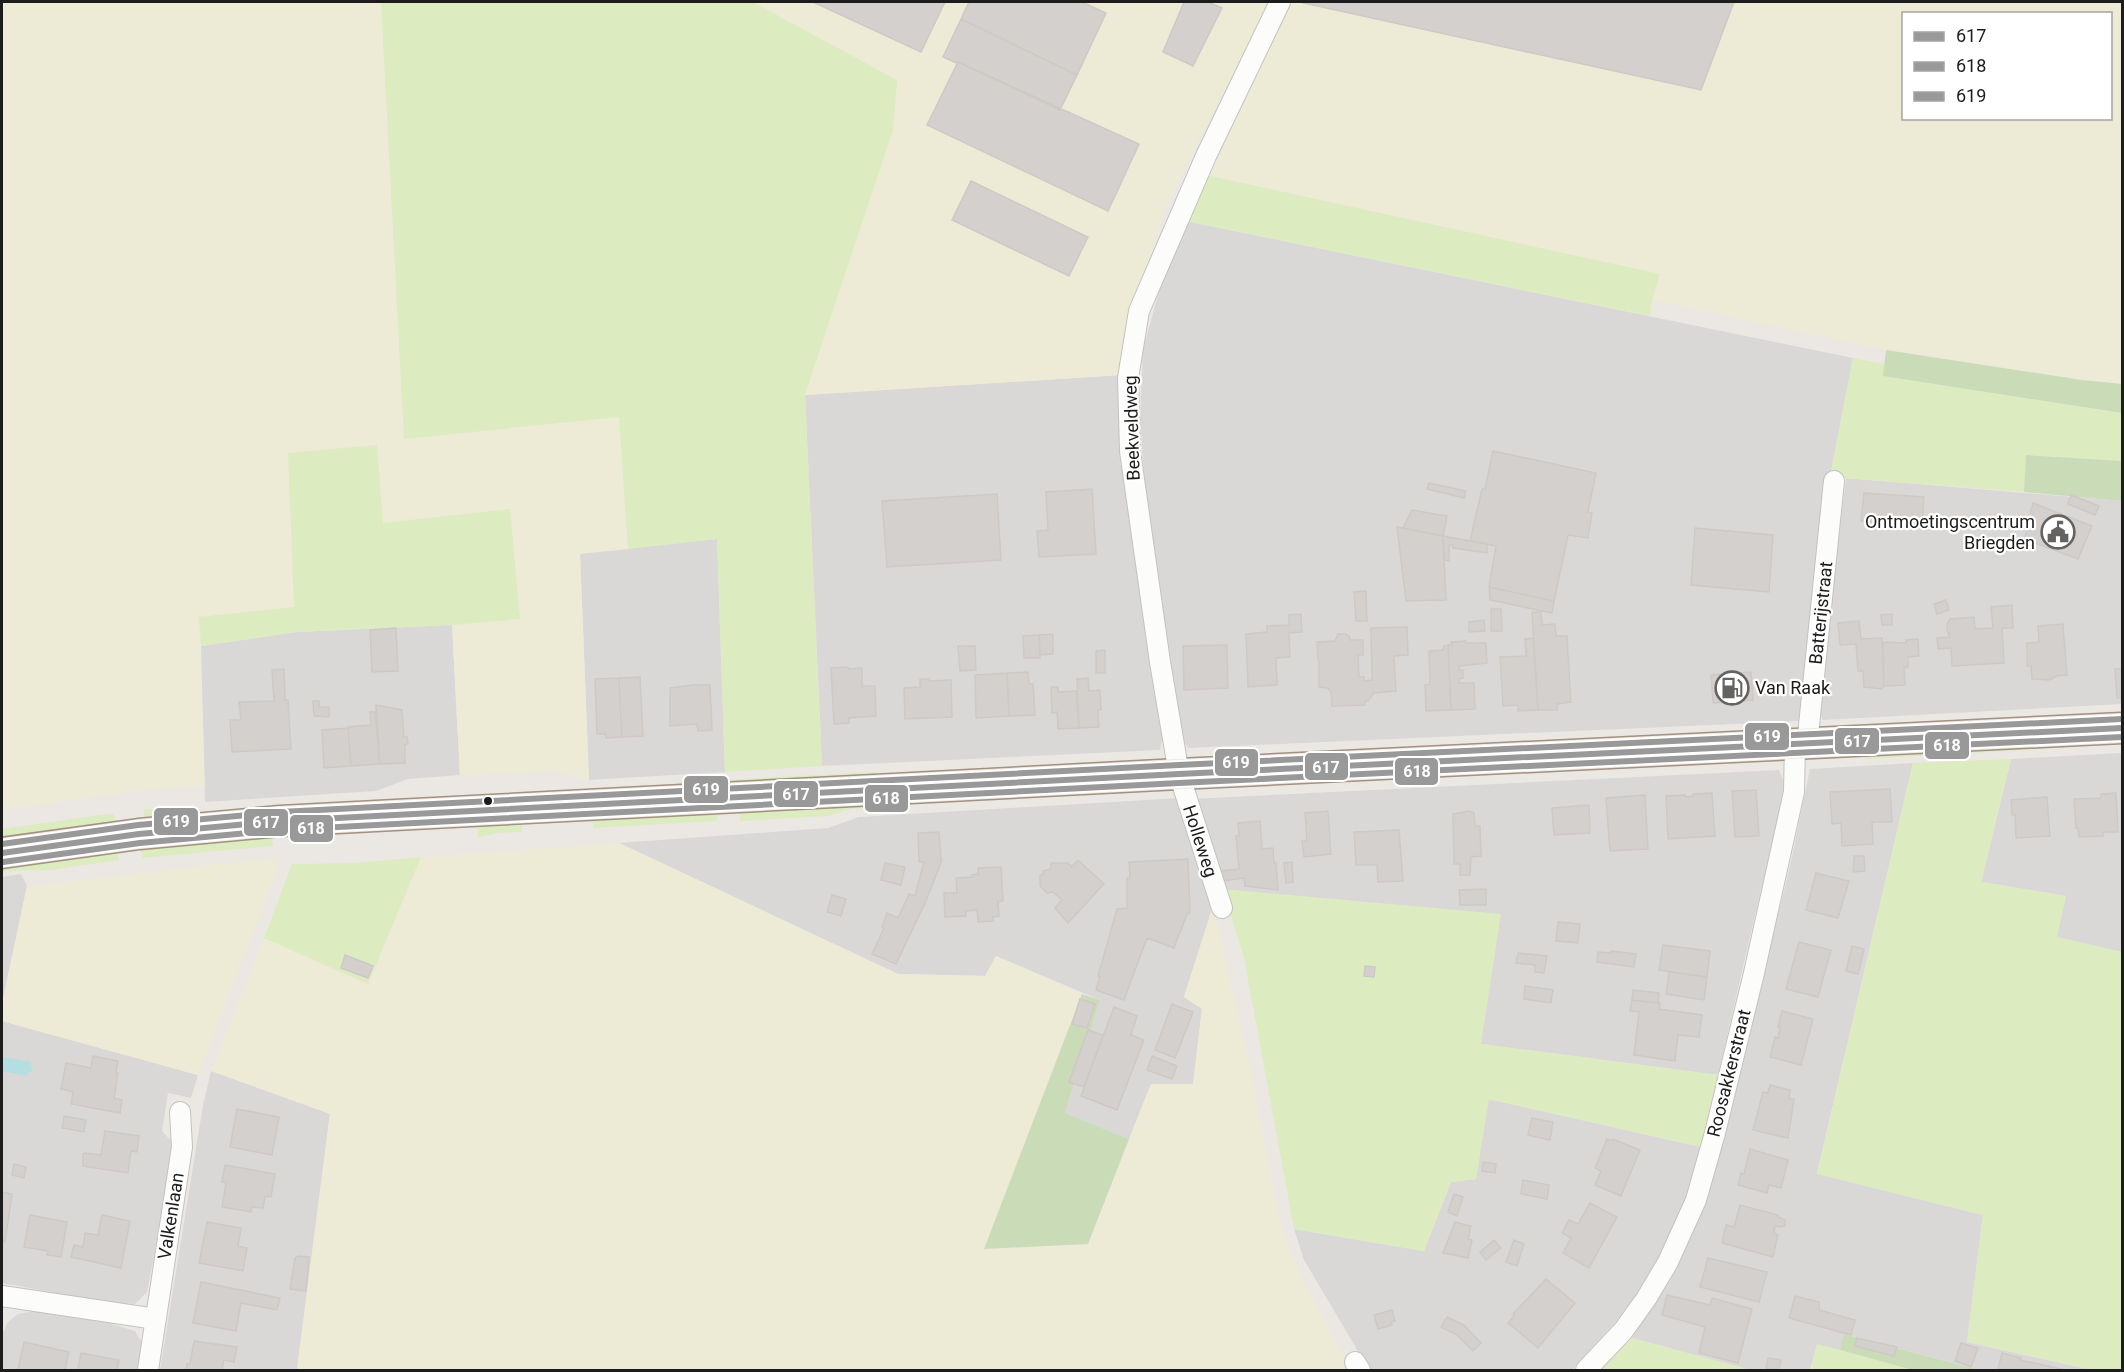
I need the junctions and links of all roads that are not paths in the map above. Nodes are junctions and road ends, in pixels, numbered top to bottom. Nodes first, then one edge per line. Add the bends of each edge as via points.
1 (1280, 2) edge
2 (1834, 480) dead end
3 (2122, 728) edge
4 (1801, 745) junction
5 (1179, 774) junction
6 (2, 853) edge
7 (1222, 908) dead end
8 (180, 1112) dead end
9 (2, 1296) edge
10 (156, 1319) junction
11 (148, 1371) edge
12 (1586, 1371) edge

1 - 5 street, Beekveldweg via 1206,156 1139,311 1128,378 1130,451
2 - 4 street, Batterijstraat
3 - 4 main road
4 - 5 main road
4 - 12 street, Roosakkerstraat via 1754,973 1696,1200 1646,1299
5 - 6 main road via 280,821 139,834
5 - 7 street, Holleweg
8 - 10 street, Valkenlaan via 182,1147
9 - 10 street
10 - 11 street, Valkenlaan

